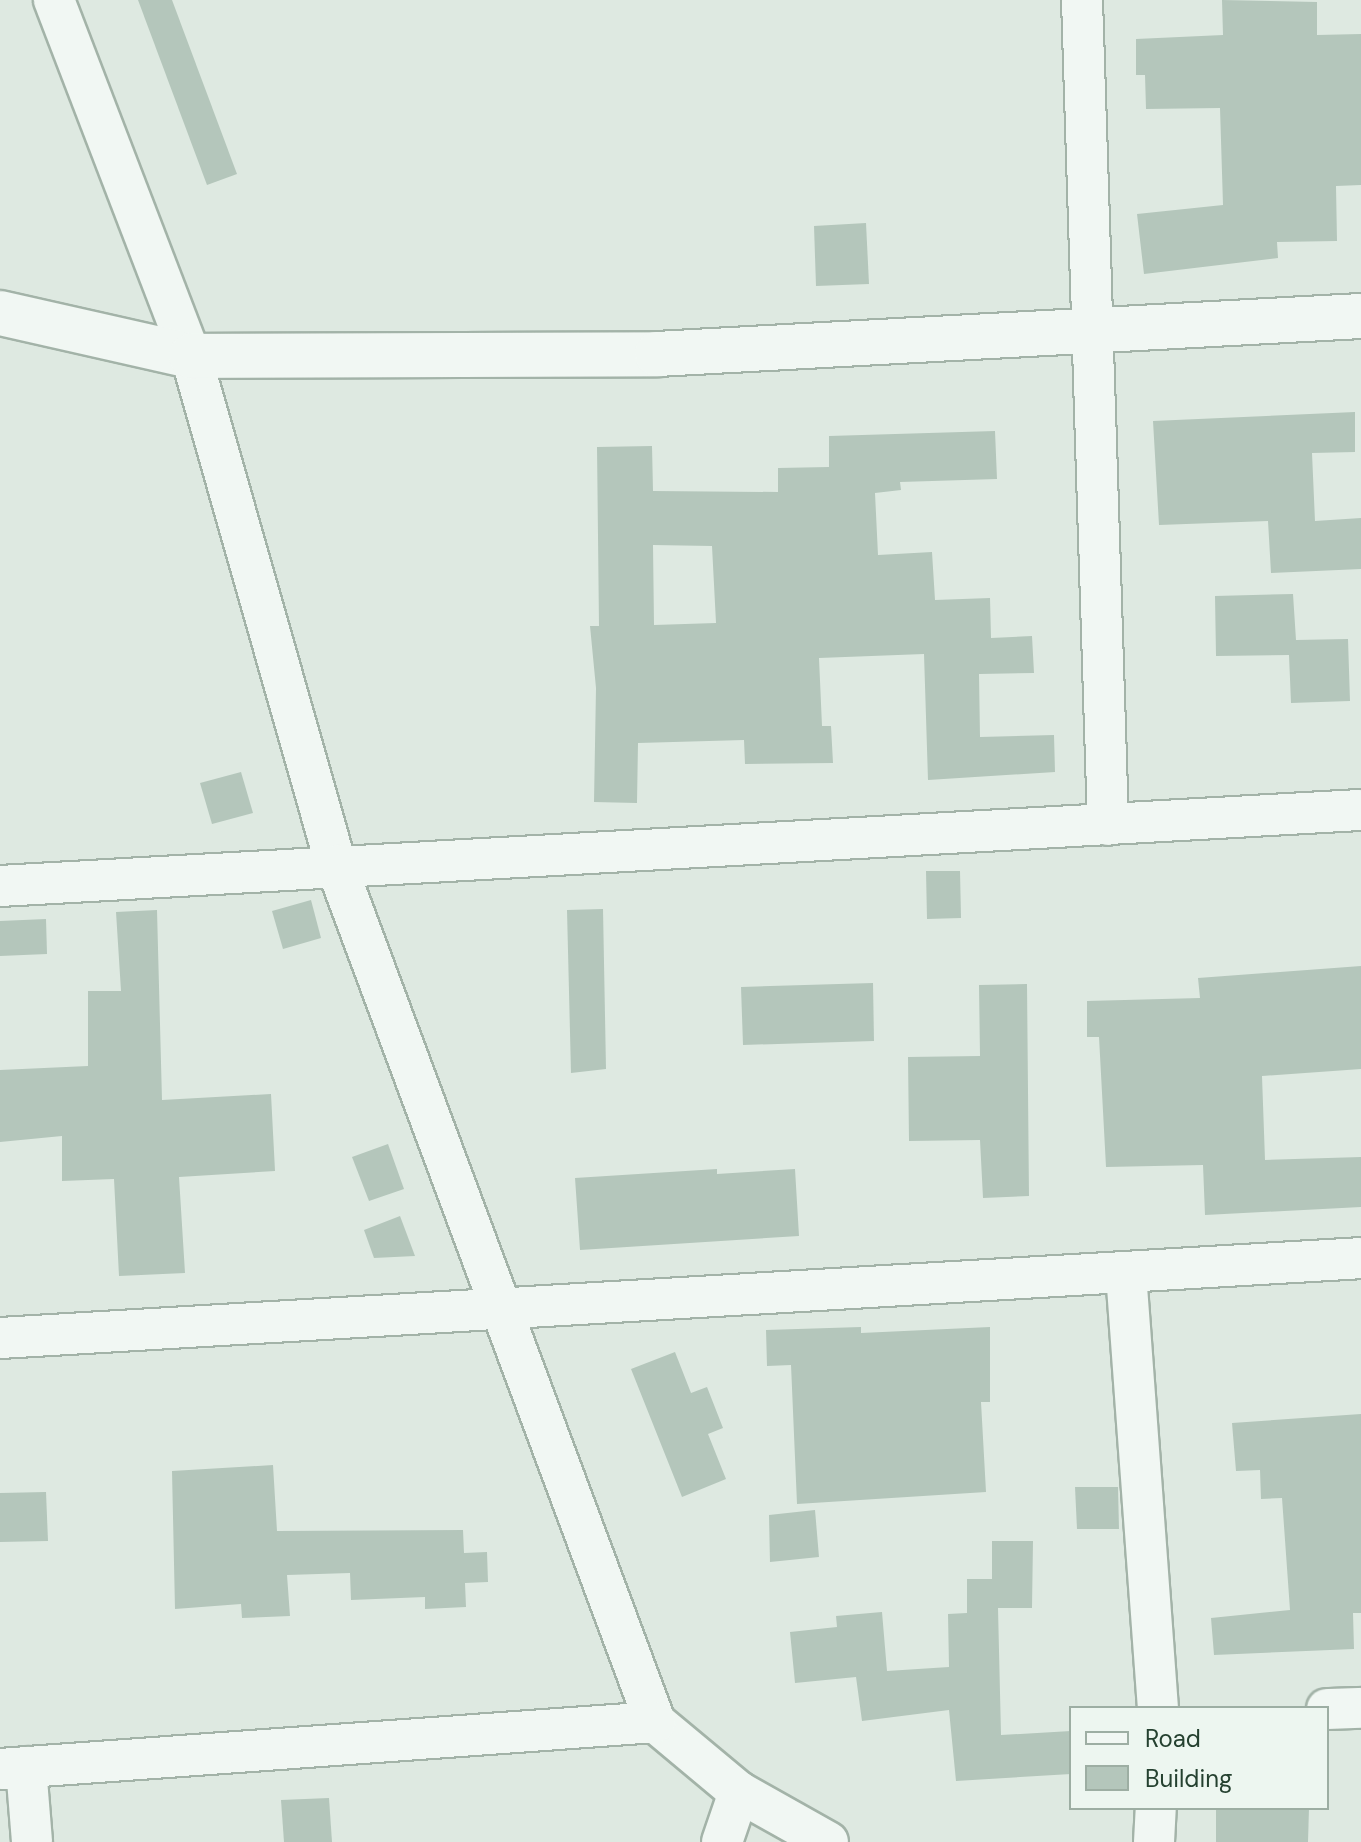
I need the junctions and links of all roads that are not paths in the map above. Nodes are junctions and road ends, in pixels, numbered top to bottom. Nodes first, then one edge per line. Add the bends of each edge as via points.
1 (54, 0) edge
2 (1082, 0) edge
3 (0, 313) edge
4 (1361, 316) edge
5 (1096, 329) junction
6 (191, 356) junction
7 (1361, 810) edge
8 (1108, 825) junction
9 (336, 865) junction
10 (0, 886) edge
11 (1361, 1258) edge
12 (1126, 1273) junction
13 (502, 1311) junction
14 (0, 1338) edge
15 (1158, 1706) edge
16 (1361, 1708) edge
17 (1329, 1709) edge
18 (655, 1722) junction
19 (13, 1768) edge
20 (739, 1792) junction
21 (1156, 1810) edge
22 (32, 1842) edge
23 (722, 1842) edge
24 (828, 1842) edge
25 (1154, 1842) edge

1 - 6 street
2 - 5 street
3 - 6 street
4 - 5 street
5 - 6 street via 657,354
5 - 8 street
6 - 9 street
7 - 8 street
8 - 9 street
9 - 10 street
9 - 13 street
11 - 12 street
12 - 13 street
12 - 15 street
13 - 14 street
13 - 18 street
16 - 17 street
18 - 19 street
18 - 20 street
19 - 22 street
20 - 23 street
20 - 24 street
21 - 25 street

